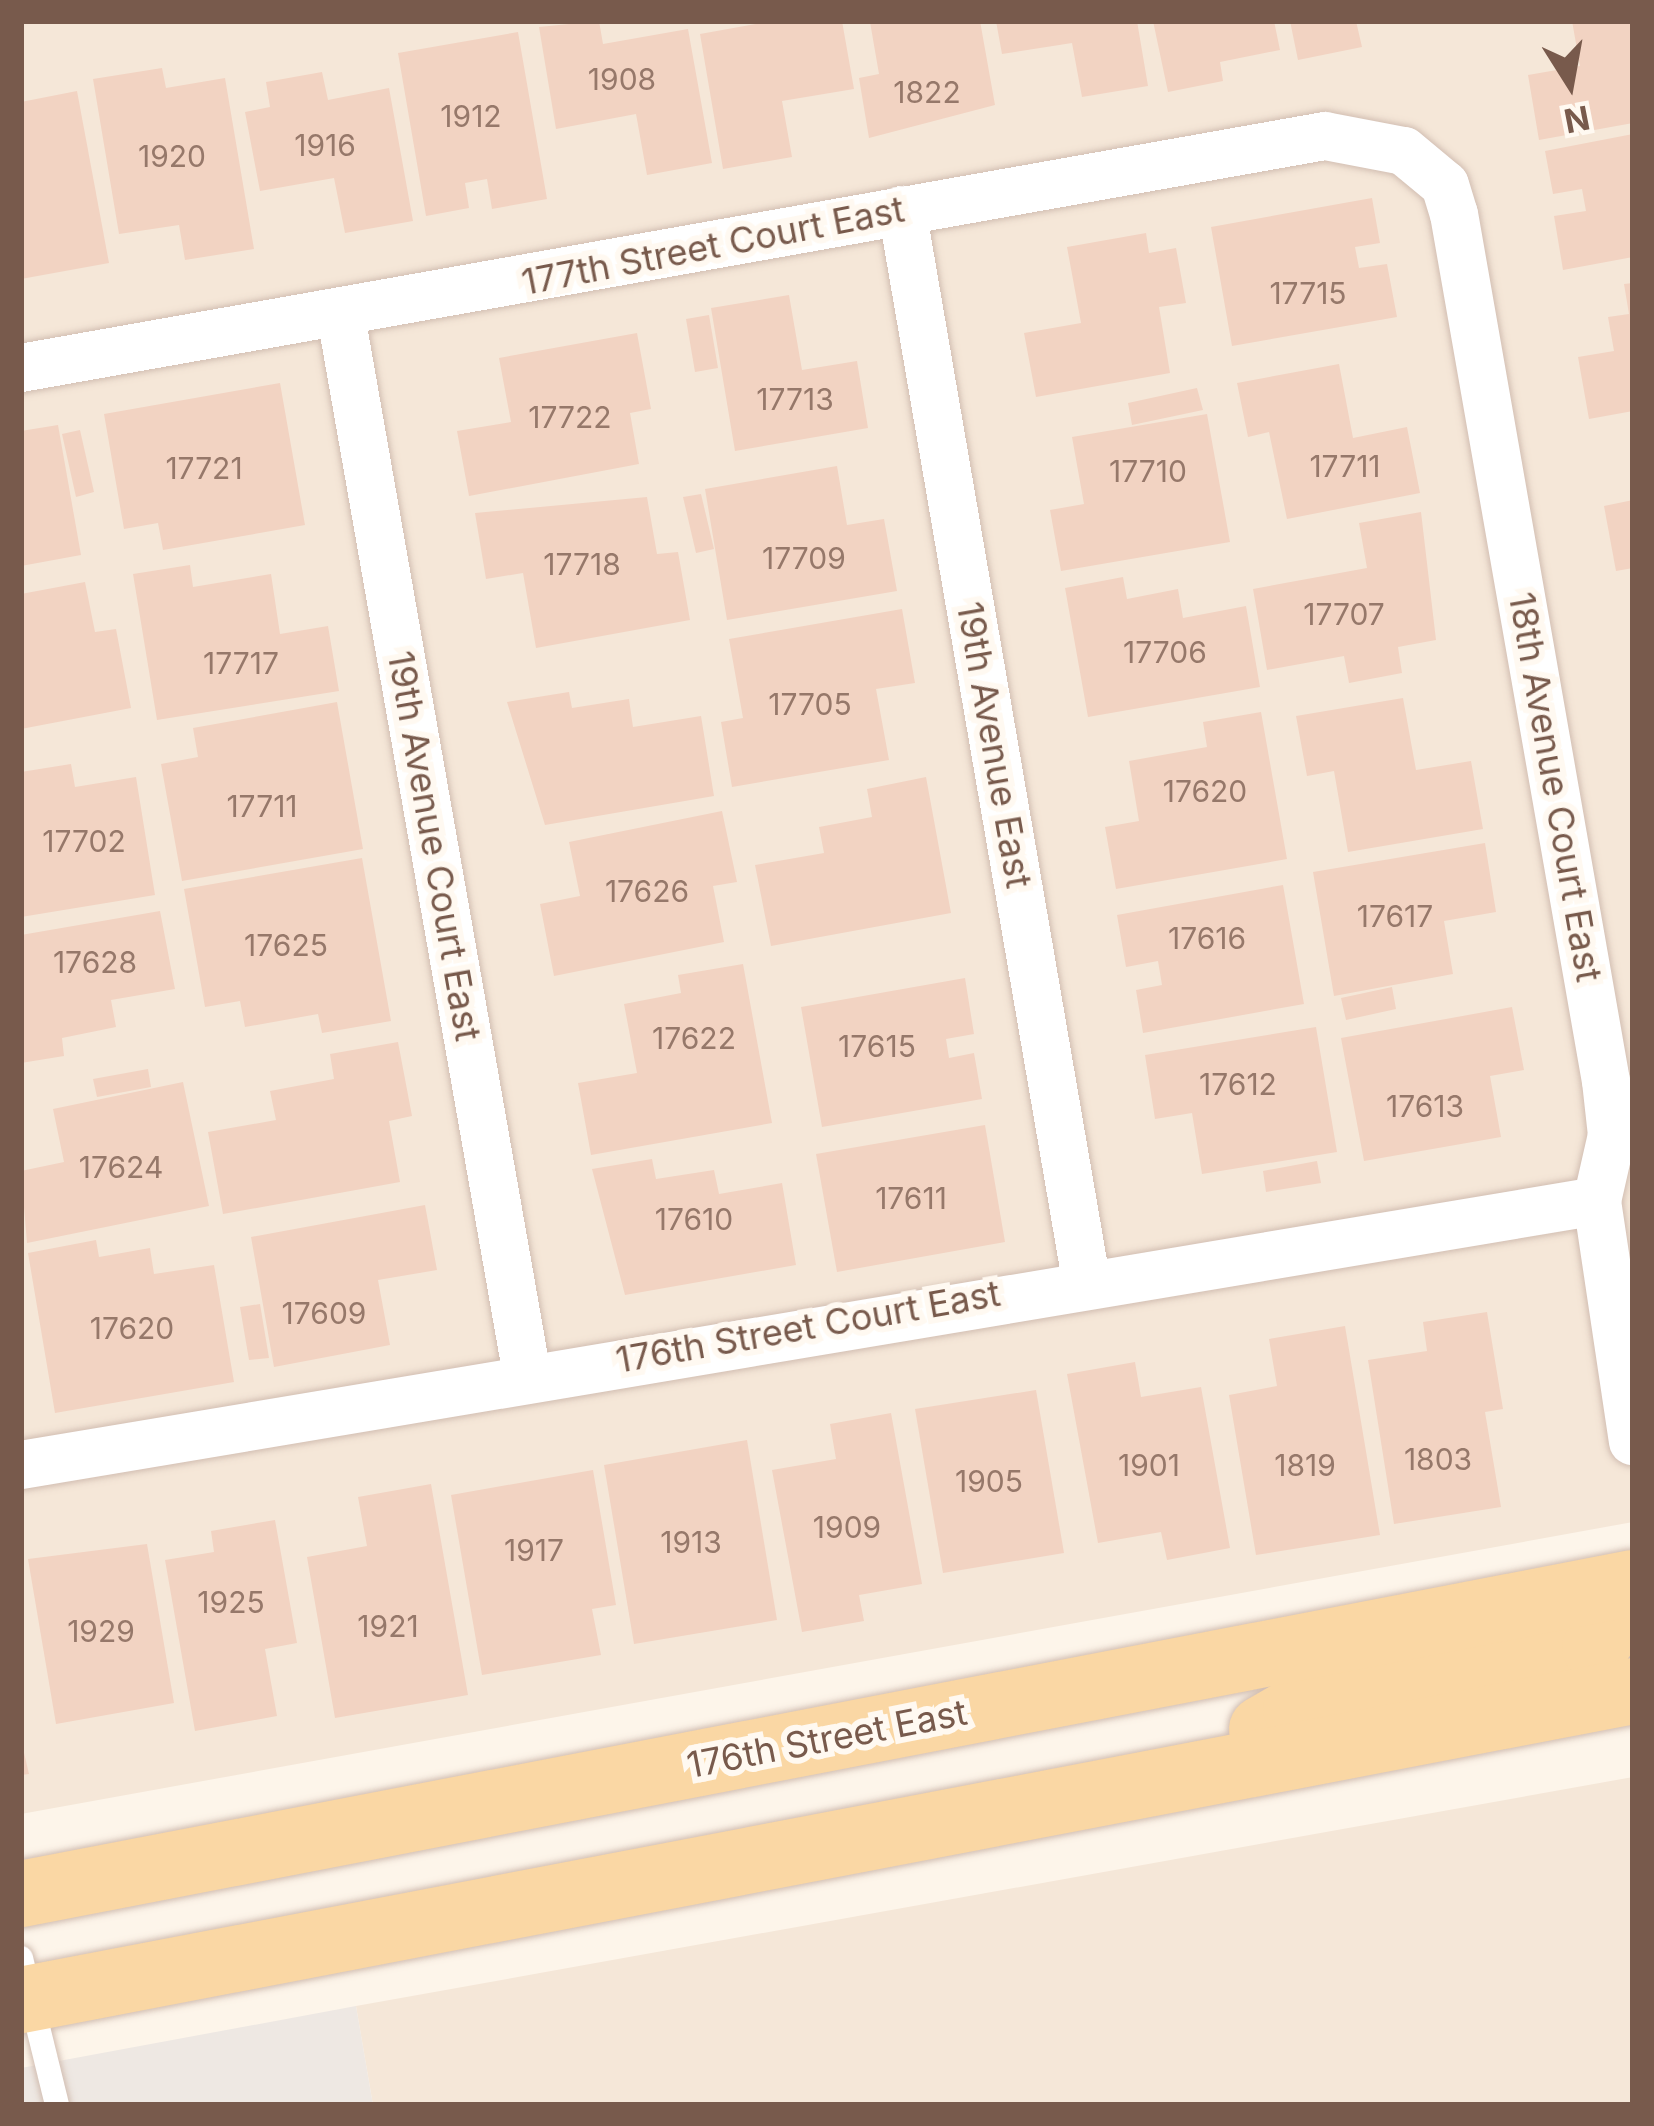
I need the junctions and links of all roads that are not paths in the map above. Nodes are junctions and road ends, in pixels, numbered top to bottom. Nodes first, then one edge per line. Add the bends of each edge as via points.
1 (1404, 151) joint
2 (902, 210) junction
3 (341, 316) junction
4 (21, 368) edge
5 (1597, 1201) junction
6 (1086, 1280) junction
7 (527, 1375) junction
8 (1633, 1441) edge
9 (21, 1465) edge
10 (1633, 1583) edge
11 (1633, 1594) edge
12 (1633, 1691) edge
13 (1176, 1779) junction
14 (21, 1894) edge
15 (24, 1985) edge
16 (57, 2105) edge

1 - 2 street, 177th Street Court East via 1324,136
1 - 5 street, 18th Avenue Court East via 1445,185 1454,214 1606,1081 1612,1135
2 - 3 street, 177th Street Court East
2 - 6 street, 19th Avenue East
3 - 4 street, 177th Street Court East
3 - 7 street, 19th Avenue Court East
5 - 6 street, 176th Street Court East
5 - 8 street, 18th Avenue Court East
6 - 7 street, 176th Street Court East
7 - 9 street, 176th Street Court East
10 - 14 main road, 176th Street East
11 - 13 main road via 1595,1648 1296,1709
12 - 13 main road
13 - 15 main road
15 - 16 lane

